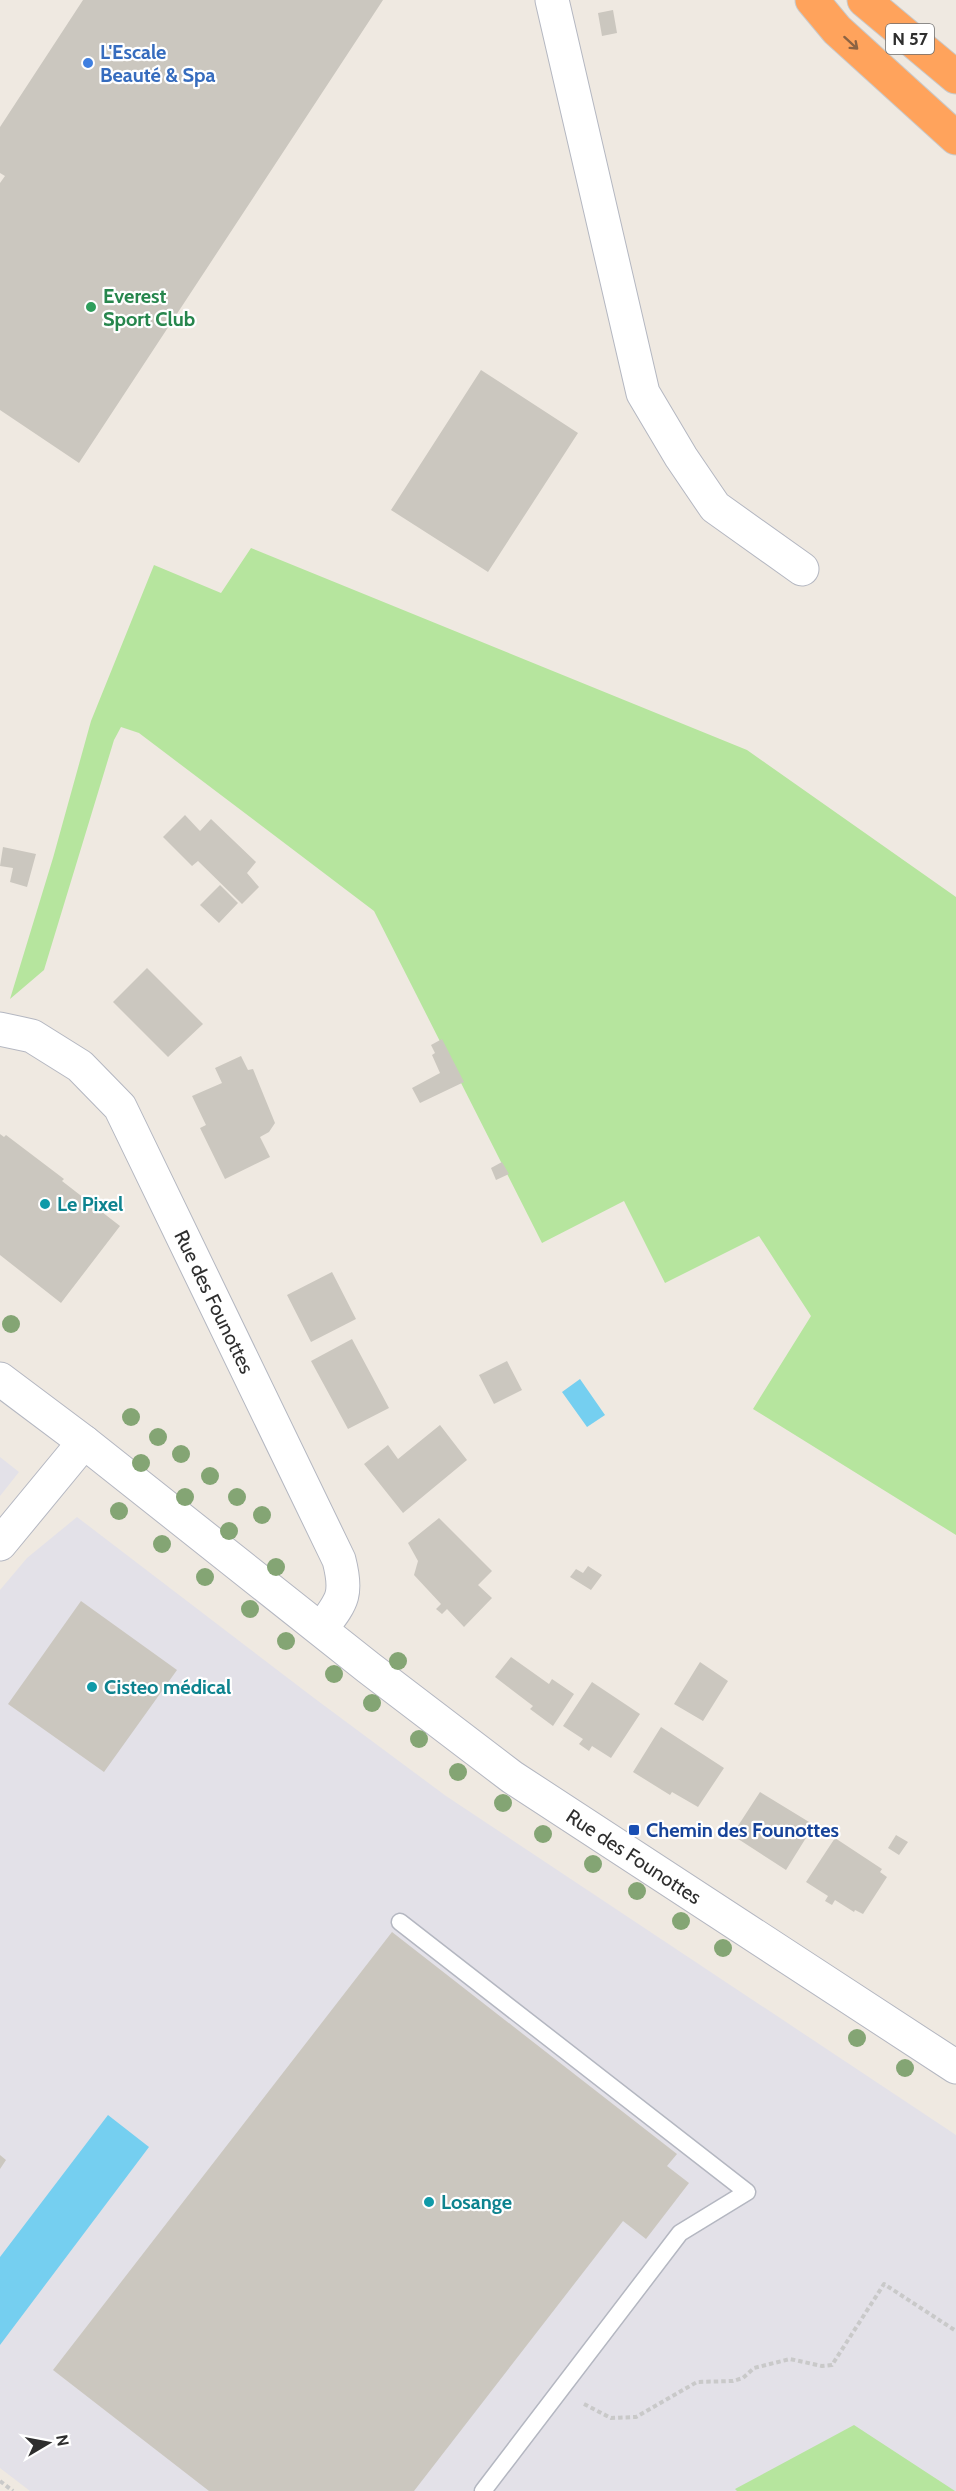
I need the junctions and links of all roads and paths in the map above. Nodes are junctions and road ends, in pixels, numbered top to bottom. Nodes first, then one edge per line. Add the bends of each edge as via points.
1 (552, 0) edge
2 (812, 0) edge
3 (864, 0) edge
4 (956, 77) edge
5 (956, 138) edge
6 (802, 569) dead end
7 (0, 1029) edge
8 (0, 1379) edge
9 (84, 1442) junction
10 (0, 1544) edge
11 (322, 1628) junction
12 (400, 1922) dead end
13 (956, 2067) edge
14 (956, 2331) edge
15 (561, 2390) junction
16 (0, 2481) edge
17 (13, 2491) edge
18 (483, 2491) edge

1 - 6 street via 643,393 715,507
2 -> 5 highway via 837,30
3 - 4 highway, N 57
7 - 11 street, Rue des Founottes via 32,1036 80,1066 120,1107 339,1560 344,1580 342,1600
8 - 9 street, Rue des Founottes
9 - 10 street
9 - 11 street, Rue des Founottes
11 - 13 street, Rue des Founottes via 512,1777
12 - 15 lane via 747,2192 680,2233
14 - 15 path via 885,2284 832,2365 790,2359 754,2368 733,2381 697,2382 636,2417 611,2418
15 - 18 lane
16 - 17 path

